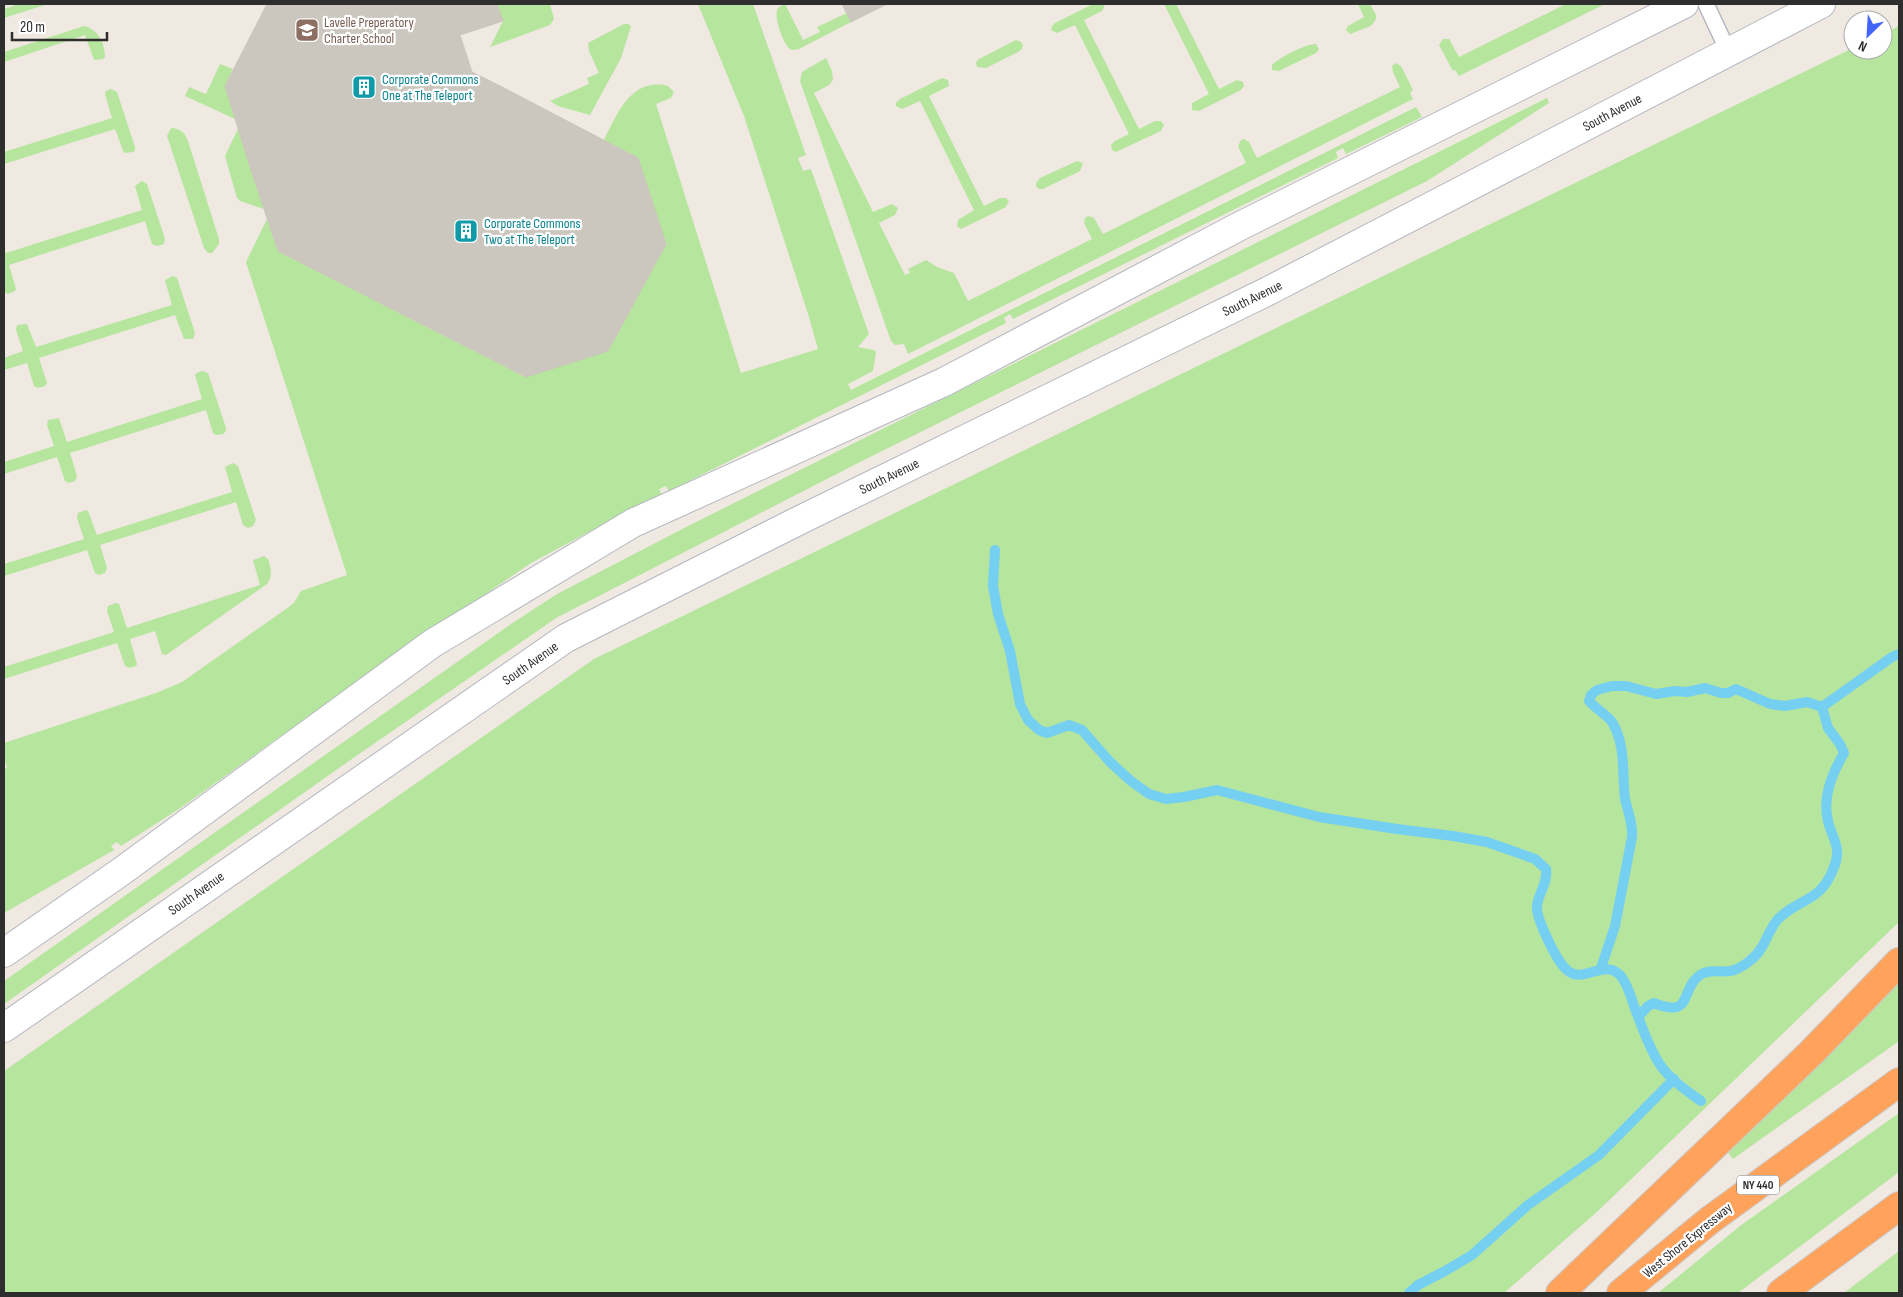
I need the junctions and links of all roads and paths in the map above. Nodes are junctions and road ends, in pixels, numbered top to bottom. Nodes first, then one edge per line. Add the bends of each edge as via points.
1 (1684, 4) edge
2 (1706, 4) edge
3 (1821, 4) edge
4 (1728, 51) junction
5 (4, 953) edge
6 (1899, 962) edge
7 (4, 1028) edge
8 (1899, 1082) edge
9 (1899, 1206) edge
10 (1560, 1293) edge
11 (1621, 1293) edge
12 (1781, 1293) edge

1 - 5 street via 1238,227 944,382 633,523 433,643 122,871
2 - 4 lane
3 - 4 street, South Avenue
4 - 7 street, South Avenue via 1268,291 566,638
6 - 10 highway via 1811,1052
8 - 11 highway, West Shore Expressway / NY 440 via 1710,1220
9 - 12 highway

